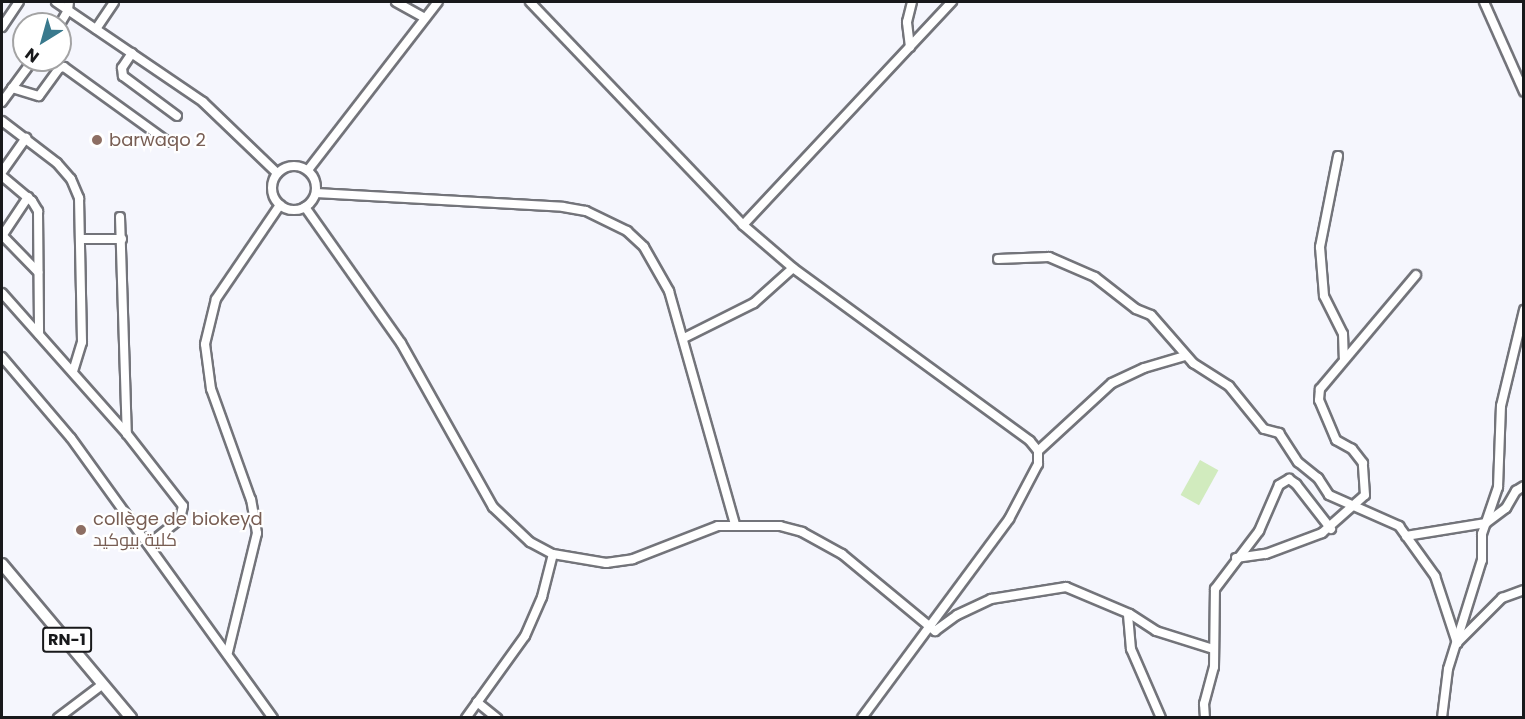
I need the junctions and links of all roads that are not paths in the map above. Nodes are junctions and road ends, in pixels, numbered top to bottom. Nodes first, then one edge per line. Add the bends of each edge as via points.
1 (19, 2) edge
2 (56, 2) edge
3 (114, 2) edge
4 (396, 2) edge
5 (438, 2) edge
6 (530, 2) edge
7 (912, 2) edge
8 (952, 2) edge
9 (1484, 2) edge
10 (69, 6) edge
11 (425, 18) junction
12 (2, 25) edge
13 (96, 29) junction
14 (910, 47) junction
15 (132, 52) junction
16 (24, 72) edge
17 (12, 88) junction
18 (1524, 92) edge
19 (2, 102) edge
20 (177, 116) dead end
21 (2, 121) edge
22 (26, 138) junction
23 (168, 142) dead end
24 (1338, 156) dead end
25 (308, 170) junction
26 (277, 173) junction
27 (2, 174) edge
28 (316, 193) junction
29 (28, 197) junction
30 (280, 205) junction
31 (305, 207) junction
32 (120, 217) dead end
33 (743, 225) junction
34 (2, 236) edge
35 (80, 238) junction
36 (122, 239) junction
37 (998, 258) dead end
38 (793, 268) junction
39 (38, 272) junction
40 (1416, 275) dead end
41 (2, 293) edge
42 (1524, 310) edge
43 (39, 334) junction
44 (684, 339) junction
45 (1185, 356) junction
46 (2, 357) edge
47 (1344, 358) junction
48 (73, 372) junction
49 (127, 434) junction
50 (1038, 451) junction
51 (1524, 486) edge
52 (1354, 508) junction
53 (1486, 523) junction
54 (735, 524) junction
55 (1331, 529) junction
56 (1406, 536) junction
57 (149, 544) junction
58 (553, 554) junction
59 (1236, 558) junction
60 (2, 564) edge
61 (1524, 590) edge
62 (1128, 615) junction
63 (930, 626) junction
64 (1457, 643) junction
65 (1213, 649) junction
66 (228, 652) junction
67 (103, 684) junction
68 (477, 702) junction
69 (58, 717) edge
70 (131, 717) edge
71 (273, 717) edge
72 (466, 717) edge
73 (497, 717) edge
74 (862, 717) edge
75 (1161, 717) edge
76 (1205, 717) edge
77 (1442, 717) edge

1 - 12 street
2 - 10 street
3 - 13 street
4 - 11 street
5 - 11 street
6 - 33 street
7 - 14 street via 907,22
8 - 14 street
9 - 18 street
10 - 13 street
11 - 25 street
13 - 15 street
14 - 33 street
15 - 20 street via 122,68 123,76
15 - 26 street via 203,102
16 - 17 street
17 - 19 street
17 - 23 street via 39,96 58,68 64,67
21 - 22 street
22 - 27 street
22 - 35 street via 70,179 80,209
24 - 47 street via 1320,247 1324,296 1343,334
25 - 26 street via 292,165
25 - 28 street via 314,178
26 - 30 street via 272,193
27 - 29 street
28 - 31 street
28 - 44 street via 563,207 607,219 644,247 660,270
29 - 34 street
29 - 39 street via 38,211
30 - 31 street via 292,210
30 - 66 street via 216,299 206,344 211,389 251,501 256,533 252,565
31 - 58 street via 401,343 493,507 516,532
32 - 36 street
33 - 38 street
34 - 39 street
35 - 36 street
35 - 48 street via 82,342
36 - 49 street
37 - 45 street via 1047,256 1095,277 1151,315
38 - 44 street via 754,303
38 - 50 street via 1030,441
39 - 43 street
40 - 47 street
41 - 43 street
42 - 53 street via 1501,406 1501,468
43 - 48 street
44 - 54 street
45 - 50 street via 1112,383
45 - 52 street via 1229,386 1264,429 1279,433 1298,462 1318,478 1329,495
46 - 57 street via 71,438
47 - 52 street via 1318,394 1336,440 1352,449 1363,463 1365,495
48 - 49 street
49 - 57 street via 184,511 180,519
50 - 63 street via 1038,464 1010,519
51 - 53 street via 1516,491 1506,508
52 - 55 street
52 - 56 street via 1386,517
53 - 56 street
53 - 64 street via 1482,560
54 - 58 street via 703,531 633,559 579,561
54 - 63 street via 780,526 823,542
55 - 59 street via 1266,554
55 - 59 street via 1306,494 1286,480 1279,485 1259,531
56 - 64 street via 1435,576
57 - 66 street
58 - 68 street via 535,617
59 - 65 street via 1215,589
60 - 67 main road, RN-1
61 - 64 street via 1502,598
62 - 63 street via 1066,587 1054,587 991,599 935,631
62 - 65 street via 1156,631
62 - 75 street via 1131,649
63 - 74 street
64 - 77 street via 1448,669
65 - 76 street via 1214,675 1204,704
66 - 71 street
67 - 69 street
67 - 70 main road, RN-1
68 - 72 street
68 - 73 street

